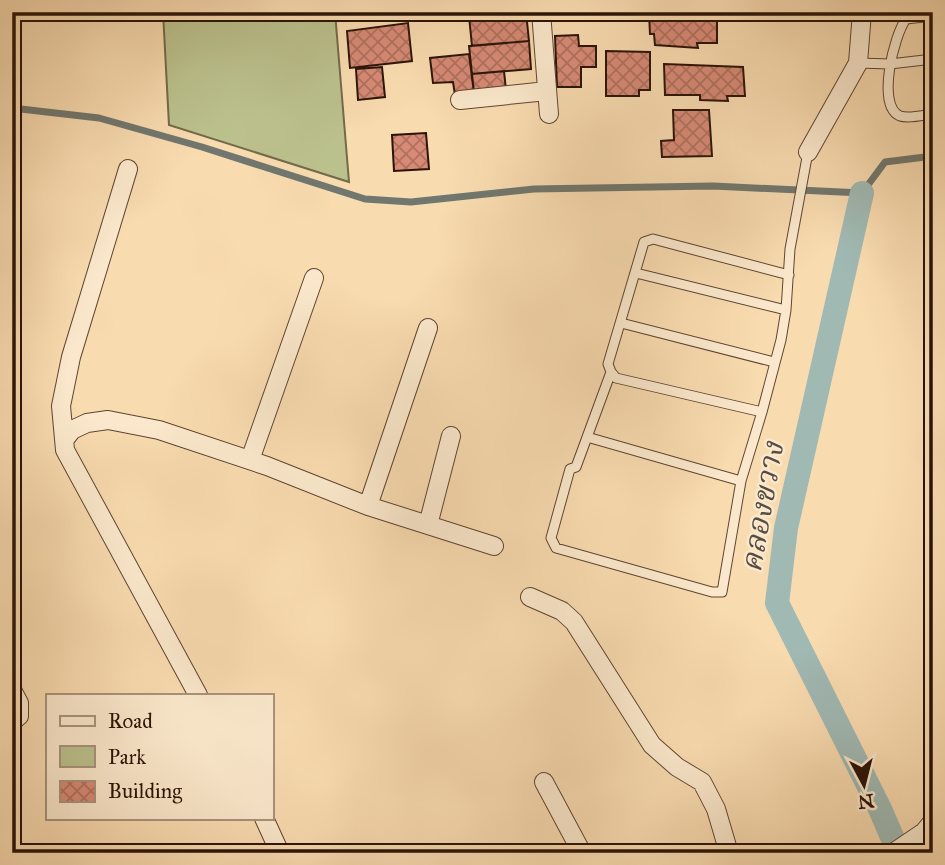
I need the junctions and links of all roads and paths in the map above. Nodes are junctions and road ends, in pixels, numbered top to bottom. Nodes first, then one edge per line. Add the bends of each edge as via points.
1 (541, 12) edge
2 (862, 12) edge
3 (933, 16) edge
4 (933, 59) edge
5 (858, 63) junction
6 (890, 64) junction
7 (547, 91) junction
8 (460, 100) dead end
9 (549, 114) dead end
10 (933, 114) edge
11 (808, 152) joint
12 (128, 169) dead end
13 (636, 272) junction
14 (789, 275) junction
15 (314, 278) dead end
16 (786, 310) junction
17 (621, 323) junction
18 (428, 328) dead end
19 (775, 362) junction
20 (611, 372) junction
21 (762, 412) junction
22 (451, 436) dead end
23 (587, 437) junction
24 (65, 439) junction
25 (250, 460) junction
26 (741, 481) junction
27 (368, 506) junction
28 (428, 525) junction
29 (494, 546) dead end
30 (530, 597) dead end
31 (12, 690) edge
32 (197, 694) edge
33 (12, 722) edge
34 (544, 782) dead end
35 (265, 820) edge
36 (928, 826) edge
37 (280, 853) edge
38 (582, 853) edge
39 (729, 853) edge
40 (893, 853) edge

1 - 7 street
2 - 5 street
3 - 6 lane via 906,19
4 - 6 lane
5 - 6 lane
5 - 11 street
6 - 10 lane via 888,99 892,110 902,117
7 - 8 street
7 - 9 street
11 - 14 lane
12 - 24 street via 71,357 61,406
13 - 14 lane via 645,242 653,239
13 - 16 lane
13 - 17 lane
14 - 16 lane
15 - 25 street
16 - 19 lane
17 - 19 lane
17 - 20 lane via 608,364
18 - 27 street
19 - 21 lane
20 - 21 lane via 616,378
20 - 23 lane
21 - 26 lane
22 - 28 street
23 - 26 lane
23 - 26 lane via 576,467 570,469 551,538 556,548 722,592
24 - 25 street via 72,430 108,420 159,430
24 - 32 street via 65,450
25 - 27 street
27 - 28 street
28 - 29 street
30 - 39 street via 562,611 574,622 652,745 702,782
31 - 33 street via 19,703 19,716
34 - 38 street
35 - 37 street
36 - 40 street

